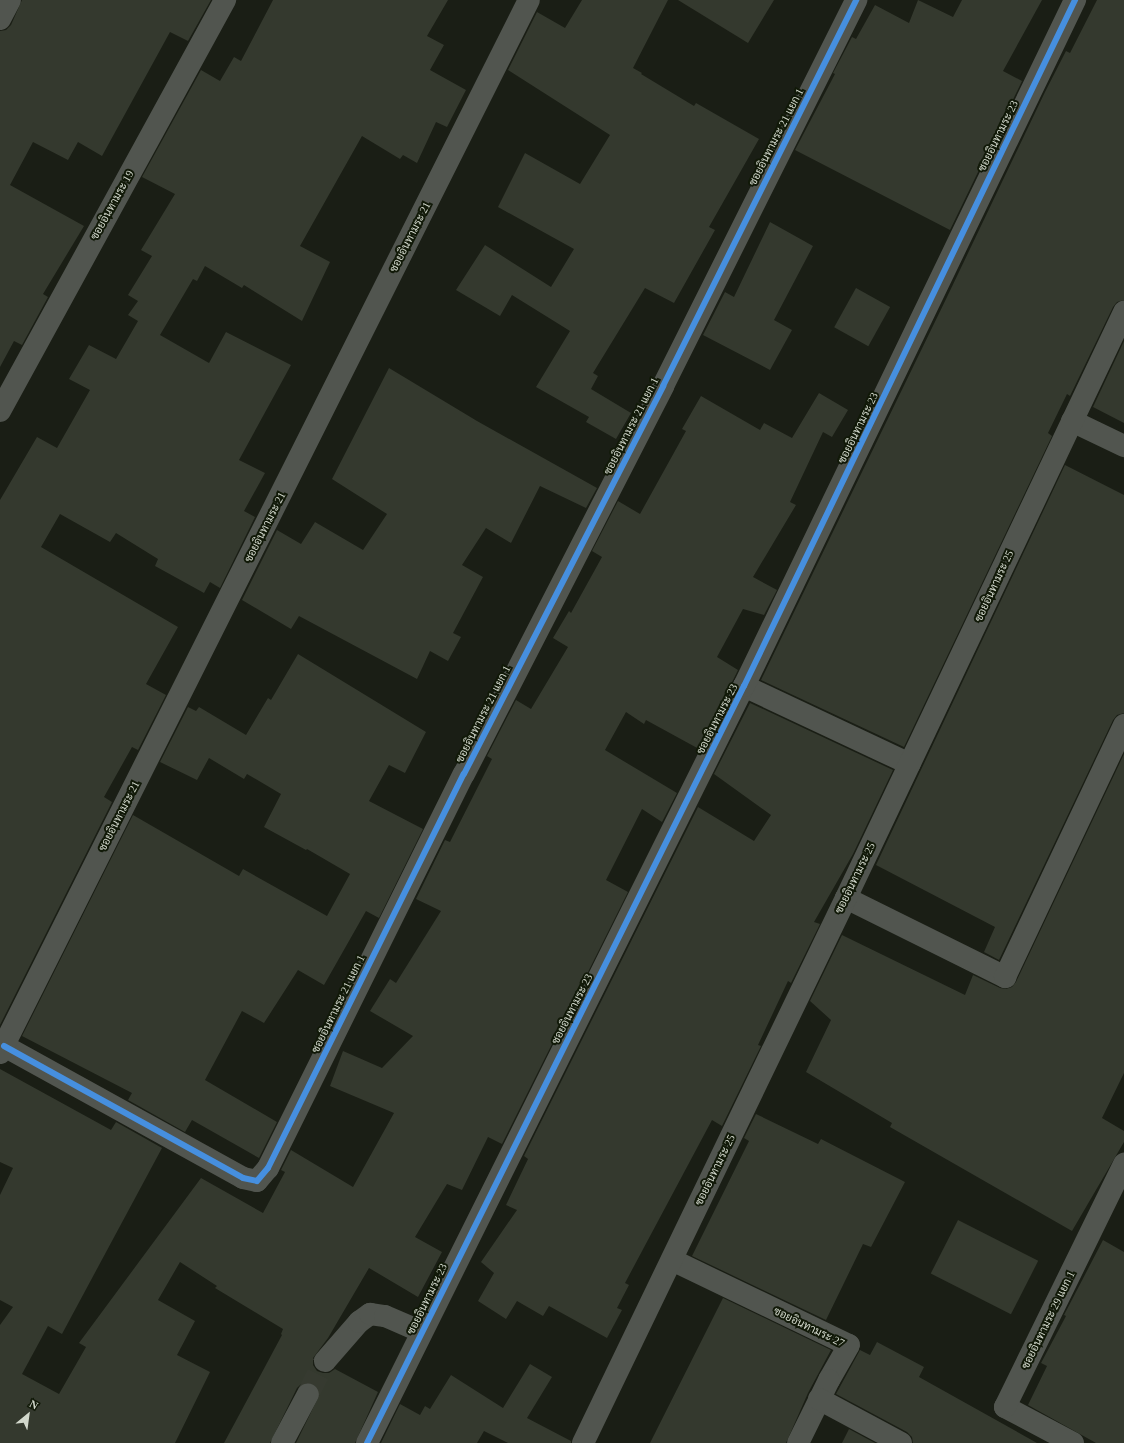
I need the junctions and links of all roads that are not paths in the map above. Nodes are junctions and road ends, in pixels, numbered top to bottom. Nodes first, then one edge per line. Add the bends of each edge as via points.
1 (10, 0) edge
2 (226, 0) edge
3 (529, 0) edge
4 (856, 0) edge
5 (1075, 0) edge
6 (0, 19) edge
7 (1124, 312) edge
8 (0, 411) edge
9 (1072, 421) junction
10 (1124, 446) edge
11 (744, 686) junction
12 (1124, 725) edge
13 (910, 764) junction
14 (846, 898) junction
15 (2, 1050) edge
16 (1124, 1164) edge
17 (672, 1260) junction
18 (422, 1332) junction
19 (325, 1361) tunnel mouth
20 (308, 1394) tunnel mouth
21 (820, 1399) junction
22 (282, 1443) edge
23 (367, 1443) edge
24 (583, 1443) edge
25 (798, 1443) edge
26 (901, 1443) edge
27 (1073, 1443) edge

1 - 6 street
2 - 8 street, ซอยอินทามระ 19
3 - 15 street, ซอยอินทามระ 21
4 - 15 street, ซอยอินทามระ 21 แยก 1 via 268,1168 257,1181 243,1178
5 - 11 street, ซอยอินทามระ 23
7 - 9 street, ซอยอินทามระ 25
9 - 10 street
9 - 13 street, ซอยอินทามระ 25
11 - 13 street
11 - 18 street, ซอยอินทามระ 23
12 - 14 street via 1005,977
13 - 14 street, ซอยอินทามระ 25
14 - 17 street, ซอยอินทามระ 25
16 - 27 street, ซอยอินทามระ 29 แยก 1 via 1005,1408
17 - 21 street, ซอยอินทามระ 27 via 849,1346
17 - 24 street, ซอยอินทามระ 25
18 - 19 street via 385,1316 370,1314 359,1322
18 - 23 street, ซอยอินทามระ 23
20 - 22 street
21 - 25 street, ซอยอินทามระ 27
21 - 26 street

